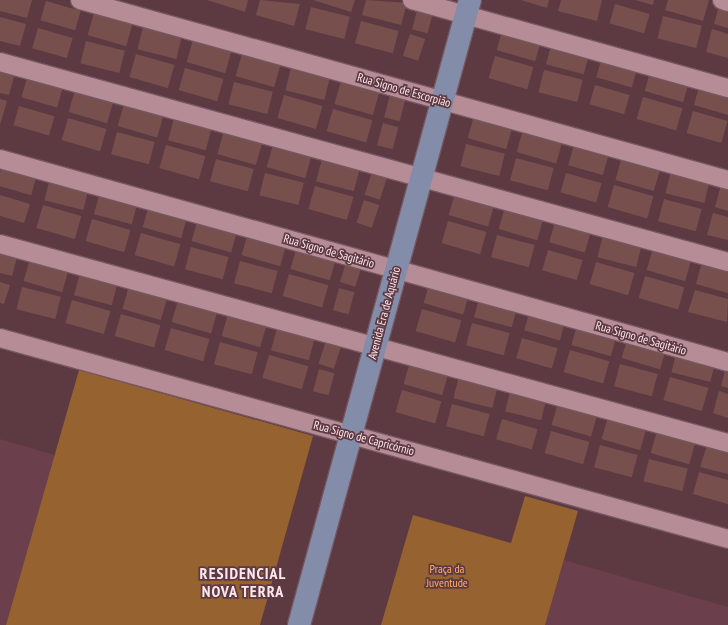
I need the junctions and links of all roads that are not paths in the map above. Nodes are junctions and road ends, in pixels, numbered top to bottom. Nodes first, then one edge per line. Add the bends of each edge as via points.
1 (80, 0) edge
2 (412, 0) edge
3 (722, 0) edge
4 (728, 2) edge
5 (468, 7) edge
6 (0, 62) edge
7 (728, 88) edge
8 (442, 101) junction
9 (0, 159) edge
10 (421, 178) junction
11 (728, 180) edge
12 (0, 244) edge
13 (728, 262) edge
14 (396, 270) junction
15 (0, 338) edge
16 (375, 347) junction
17 (728, 362) edge
18 (351, 435) junction
19 (728, 444) edge
20 (728, 539) edge
21 (299, 625) edge

1 - 8 street, Rua Signo de Escorpião
2 - 5 street
3 - 4 street
5 - 7 street
5 - 8 street, Avenida Era de Aquário
6 - 10 street
8 - 10 street, Avenida Era de Aquário
8 - 11 street, Rua Signo de Escorpião
9 - 14 street, Rua Signo de Sagitário
10 - 13 street
10 - 14 street, Avenida Era de Aquário
12 - 16 street
14 - 16 street, Avenida Era de Aquário
14 - 17 street, Rua Signo de Sagitário
15 - 18 street, Rua Signo de Capricórnio
16 - 18 street, Avenida Era de Aquário
16 - 19 street
18 - 20 street, Rua Signo de Capricórnio
18 - 21 street, Avenida Era de Aquário

